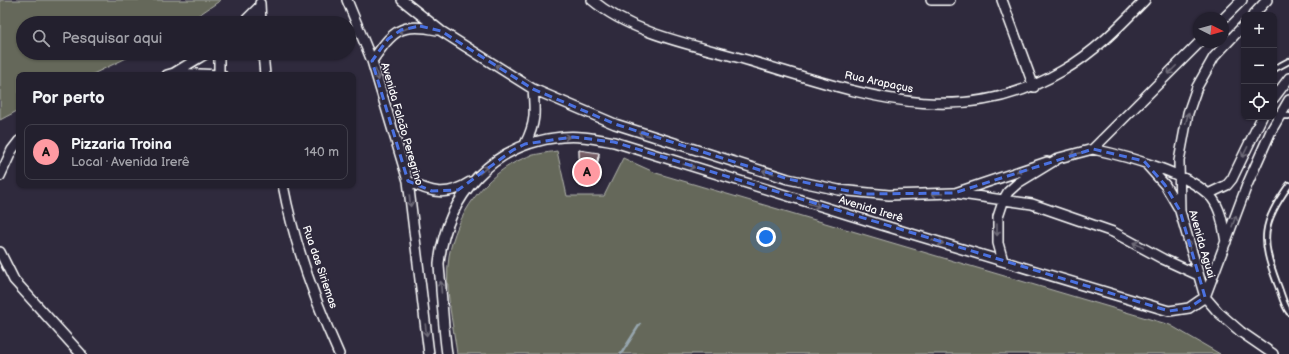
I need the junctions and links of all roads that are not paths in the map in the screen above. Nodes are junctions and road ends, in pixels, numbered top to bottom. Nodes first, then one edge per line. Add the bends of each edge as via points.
1 (347, 0) edge
2 (402, 0) edge
3 (592, 0) edge
4 (931, 0) edge
5 (950, 0) edge
6 (1002, 0) edge
7 (1145, 0) edge
8 (1242, 0) edge
9 (1267, 0) edge
10 (260, 3) edge
11 (1256, 12) edge
12 (1229, 13) edge
13 (249, 16) edge
14 (261, 16) edge
15 (354, 16) edge
16 (356, 22) edge
17 (1241, 28) edge
18 (441, 31) junction
19 (1194, 48) edge
20 (195, 60) edge
21 (219, 60) edge
22 (264, 60) edge
23 (372, 61) junction
24 (1289, 61) edge
25 (1277, 67) edge
26 (174, 72) edge
27 (220, 72) edge
28 (265, 72) edge
29 (1289, 78) edge
30 (1034, 86) junction
31 (533, 89) junction
32 (1277, 94) edge
33 (1289, 100) edge
34 (1277, 113) edge
35 (1277, 114) edge
36 (1289, 116) edge
37 (1261, 120) edge
38 (1274, 120) edge
39 (525, 144) junction
40 (16, 145) edge
41 (1093, 149) junction
42 (1060, 158) junction
43 (1144, 161) junction
44 (0, 176) edge
45 (1179, 177) junction
46 (473, 180) junction
47 (408, 181) junction
48 (1289, 185) edge
49 (284, 188) edge
50 (954, 193) junction
51 (1208, 194) junction
52 (1004, 199) junction
53 (1180, 210) junction
54 (1227, 243) junction
55 (0, 252) edge
56 (1003, 261) junction
57 (1198, 274) junction
58 (1205, 297) junction
59 (1289, 312) edge
60 (81, 354) edge
61 (339, 354) edge
62 (429, 354) edge
63 (447, 354) edge
64 (1273, 354) edge

1 - 15 street, Avenida Falcão Peregrino
2 - 18 street
3 - 30 street, Rua Arapaçus via 620,19 665,36 893,100 935,104 972,102 1000,98
4 - 5 street
6 - 30 street
7 - 30 street, Rua Arapaçus via 1087,55
8 - 12 street
9 - 11 street
10 - 13 street
10 - 14 street
16 - 23 street, Avenida Falcão Peregrino
45 -> 17 street, Avenida Aguai via 1181,142 1197,87 1214,57
18 -> 23 street via 420,26 401,30 388,39
31 -> 18 street
19 -> 41 street
20 - 26 street
21 - 27 street
22 - 28 street
23 -> 47 street, Avenida Falcão Peregrino
24 - 25 lane
29 - 32 street
31 - 39 street via 535,121
50 -> 31 street, Avenida Irerê via 858,193 788,179 615,124
33 - 34 street
35 - 36 lane
37 -> 51 street via 1232,179 1227,185
54 -> 38 street
46 -> 39 street via 498,158
39 -> 56 street, Avenida Irerê via 563,137 585,137 614,142
40 - 44 street
41 -> 42 street
41 - 43 street
42 -> 50 street
42 - 52 street via 1018,183
43 - 45 street
43 - 53 street via 1165,185
45 - 51 street
45 - 53 street, Avenida Aguai
46 - 47 street via 458,190 445,193 432,191
63 -> 46 street via 439,264 446,231 456,207
47 -> 62 street, Avenida Falcão Peregrino
48 - 59 lane via 1273,208 1266,244 1271,267
49 - 61 street, Rua das Siriemas via 301,254
50 - 52 street
51 - 54 street via 1222,218
52 -> 56 street via 997,228
57 -> 52 street via 1163,259 1113,232 1032,204
57 -> 53 street, Avenida Aguai
54 - 58 street
55 - 60 street via 14,280
56 - 58 street, Avenida Irerê via 1169,311 1189,308
57 - 58 street, Avenida Aguai
58 - 64 street via 1241,332

